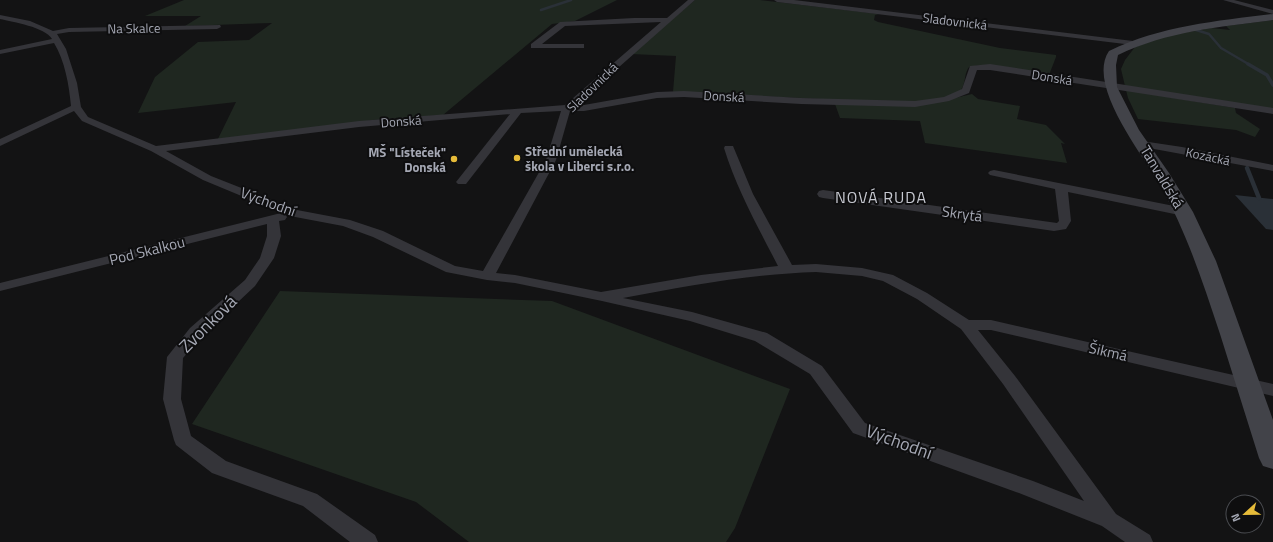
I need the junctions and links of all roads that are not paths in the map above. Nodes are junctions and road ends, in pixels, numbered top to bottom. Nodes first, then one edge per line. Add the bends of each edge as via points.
1 (692, 0) edge
2 (777, 0) edge
3 (1226, 0) edge
4 (1273, 12) edge
5 (0, 17) edge
6 (1273, 17) edge
7 (667, 20) junction
8 (217, 27) dead end
9 (54, 37) junction
10 (1133, 43) junction
11 (581, 46) dead end
12 (0, 52) edge
13 (1111, 87) junction
14 (76, 107) junction
15 (566, 109) junction
16 (518, 111) junction
17 (1273, 111) edge
18 (0, 131) edge
19 (25, 132) junction
20 (0, 143) edge
21 (1142, 144) junction
22 (729, 148) dead end
23 (156, 150) junction
24 (1273, 168) edge
25 (994, 173) dead end
26 (462, 182) dead end
27 (1061, 186) junction
28 (823, 194) dead end
29 (1184, 212) junction
30 (294, 213) junction
31 (273, 220) junction
32 (787, 268) junction
33 (487, 276) junction
34 (0, 287) edge
35 (602, 297) junction
36 (966, 325) junction
37 (1249, 384) junction
38 (1273, 390) edge
39 (1273, 458) edge
40 (1108, 520) junction
41 (367, 542) edge
42 (1142, 542) edge

1 - 7 street, Sladovnická
2 - 10 street, Sladovnická
3 - 4 street
5 - 9 street via 27,23
6 - 10 main road, Tanvaldská via 1202,27
7 - 11 street via 564,24 534,46
7 - 15 street, Sladovnická
8 - 9 street, Na Skalce via 69,30
9 - 12 street
9 - 14 street via 62,49 73,83
10 - 13 main road, Tanvaldská via 1113,53 1110,65
13 - 15 street, Donská via 990,67 973,68 966,91 946,99 915,104 684,94 658,95
13 - 17 street, Donská
13 - 21 main road, Tanvaldská via 1132,130
14 - 19 street
14 - 23 street, Východní via 85,119
15 - 16 street, Donská
15 - 33 street, Sladovnická via 551,160
16 - 23 street, Donská via 360,124
16 - 26 street
18 - 19 street
19 - 20 street
21 - 24 street, Kozácká
21 - 29 main road, Tanvaldská
22 - 32 street via 752,201
23 - 30 street, Východní via 207,178
25 - 27 street
27 - 28 street, Skrytá via 1065,221 1061,226 1054,227
27 - 29 street
29 - 37 main road, Tanvaldská via 1206,261
30 - 31 street, Pod Skalkou
30 - 33 street, Východní via 346,223 378,234 451,269
31 - 34 street, Pod Skalkou
31 - 41 street, Zvonková via 274,236 266,258 250,283 196,332 175,357 172,399 183,440 219,467 310,500
32 - 35 street, Východní via 701,279
32 - 36 street, Východní via 828,268 876,274 922,296
33 - 35 street, Východní via 516,279
35 - 40 street, Východní via 692,317 761,337 816,370 859,428 1026,487
36 - 37 street, Šikmá via 992,325
36 - 40 street, Východní via 1009,380
37 - 38 street, Šikmá
37 - 39 main road, Tanvaldská
40 - 42 street, Východní

